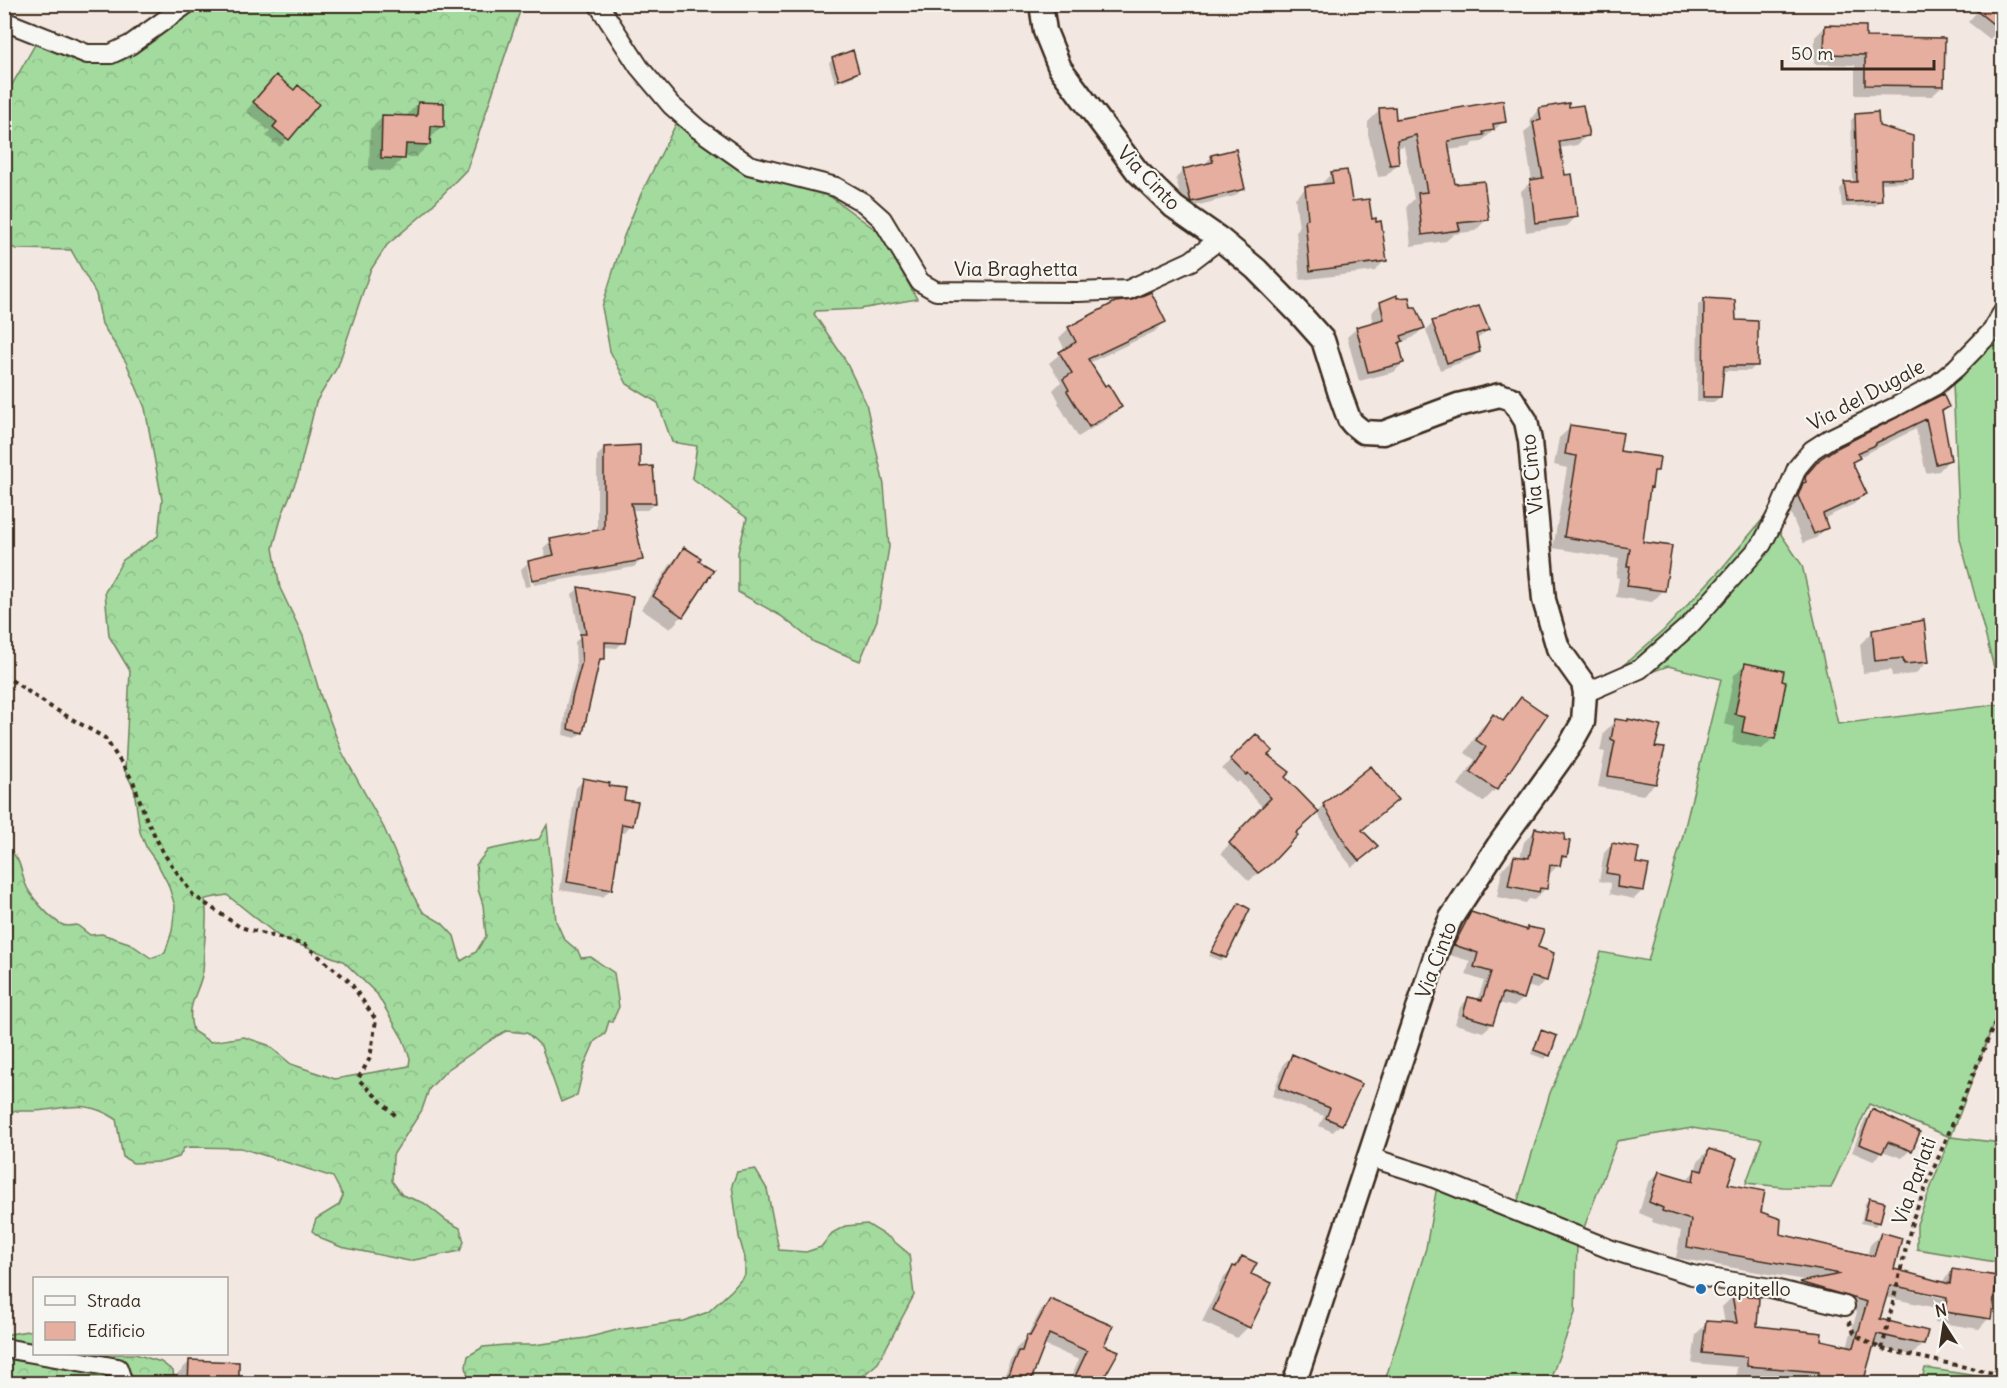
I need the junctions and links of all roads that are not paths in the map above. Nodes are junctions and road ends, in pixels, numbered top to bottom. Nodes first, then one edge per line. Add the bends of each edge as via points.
1 (187, 4) edge
2 (598, 4) edge
3 (1041, 4) edge
4 (4, 21) edge
5 (1220, 239) junction
6 (2002, 313) edge
7 (1585, 693) junction
8 (1369, 1157) junction
9 (1845, 1306) road end
10 (4, 1348) edge
11 (33, 1353) edge
12 (44, 1355) edge
13 (117, 1383) edge
14 (1294, 1383) edge

1 - 4 street via 111,54 87,54
2 - 5 street, Via Braghetta via 639,67 671,105 698,129 749,165 836,187 864,203 882,219 920,282 936,291 1128,290 1191,261
3 - 5 street, Via Cinto via 1045,31 1060,68 1113,140 1137,171 1174,207
5 - 7 street, Via Cinto via 1256,269 1323,340 1349,419 1363,432 1383,433 1458,405 1500,395 1512,399 1526,421 1530,441 1544,600 1558,648 1583,683
6 - 7 street, Via del Dugale via 1992,331 1936,385 1812,450 1797,468 1762,544 1690,625 1640,669
7 - 8 street, Via Cinto via 1583,722 1569,747 1451,918
8 - 9 street via 1428,1176 1612,1250 1692,1275
8 - 14 street, Via Cinto
10 - 11 street
12 - 13 street via 118,1368 122,1380

